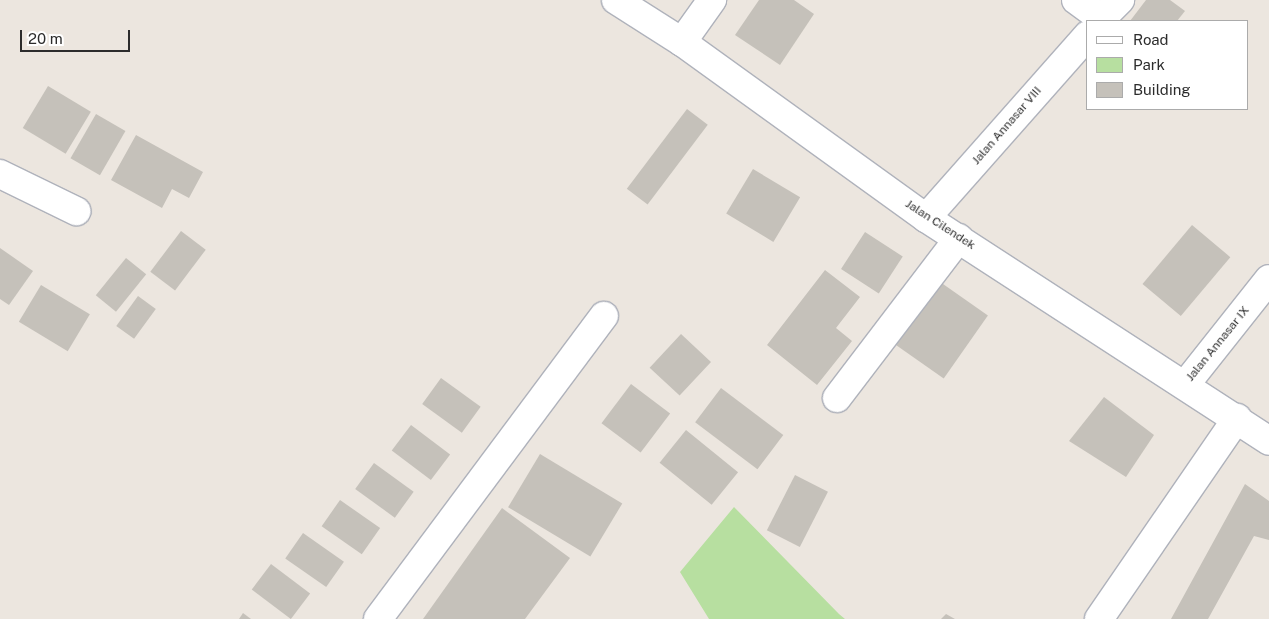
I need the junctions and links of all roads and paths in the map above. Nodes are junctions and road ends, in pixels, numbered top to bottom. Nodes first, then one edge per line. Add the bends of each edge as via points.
1 (616, 0) edge
2 (712, 0) edge
3 (1076, 0) edge
4 (1102, 19) edge
5 (1086, 37) edge
6 (682, 42) junction
7 (0, 174) edge
8 (76, 211) dead end
9 (926, 218) junction
10 (960, 238) junction
11 (1269, 279) edge
12 (604, 316) dead end
13 (1185, 385) junction
14 (837, 398) dead end
15 (1238, 418) junction
16 (1269, 441) edge
17 (378, 619) edge
18 (1098, 619) edge

1 - 6 street, Jalan Cilendek
2 - 6 street
3 - 4 street
5 - 9 street, Jalan Annasar VIII
6 - 9 street, Jalan Cilendek
7 - 8 street
9 - 10 street, Jalan Cilendek
10 - 13 street, Jalan Cilendek
10 - 14 street
11 - 13 street, Jalan Annasar IX
12 - 17 street
13 - 15 street, Jalan Cilendek
15 - 16 street, Jalan Cilendek
15 - 18 street

